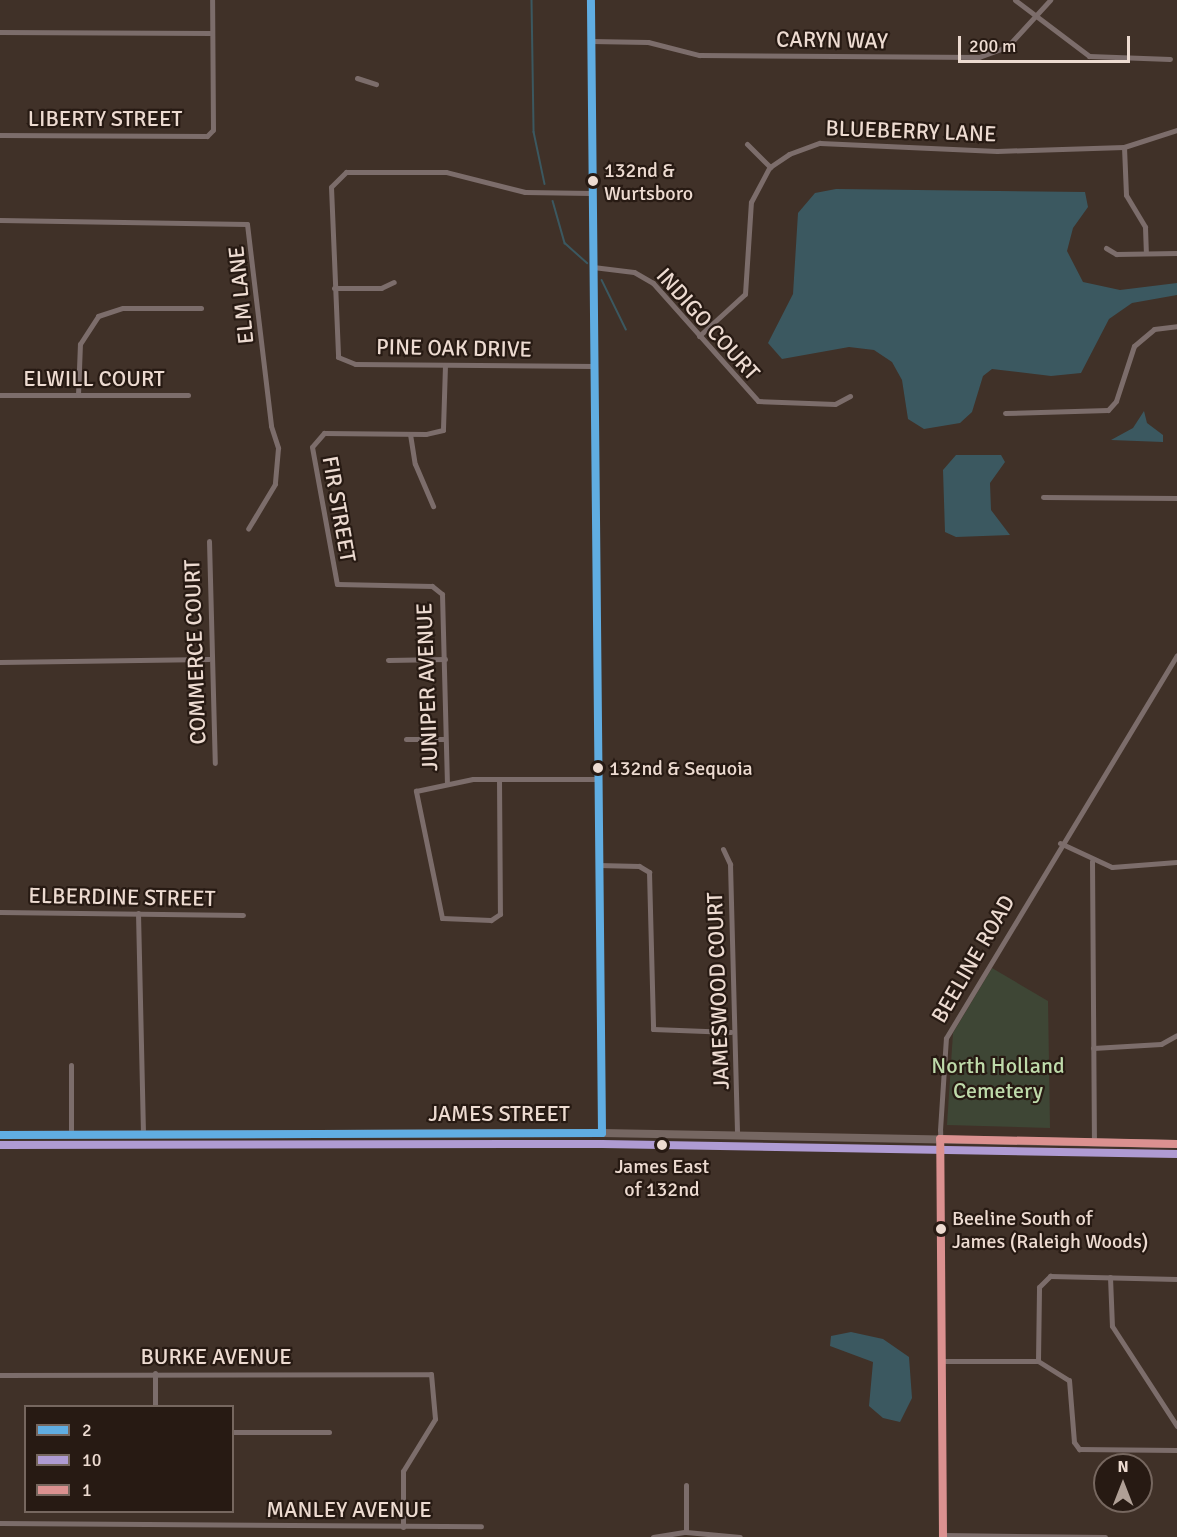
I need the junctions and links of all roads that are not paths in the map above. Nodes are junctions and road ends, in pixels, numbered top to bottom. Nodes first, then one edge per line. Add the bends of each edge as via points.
1 (212, 0) edge
2 (591, 0) edge
3 (1015, 0) edge
4 (1050, 0) edge
5 (1036, 18) junction
6 (0, 32) edge
7 (212, 33) junction
8 (591, 41) junction
9 (1170, 59) dead end
10 (357, 78) dead end
11 (376, 84) dead end
12 (1177, 129) edge
13 (0, 135) edge
14 (747, 144) dead end
15 (1124, 147) junction
16 (770, 167) junction
17 (591, 193) junction
18 (0, 220) edge
19 (1106, 248) dead end
20 (1146, 253) junction
21 (1177, 253) edge
22 (593, 267) junction
23 (394, 282) dead end
24 (334, 288) junction
25 (201, 308) dead end
26 (1177, 326) edge
27 (699, 336) junction
28 (445, 365) junction
29 (594, 366) junction
30 (0, 395) edge
31 (78, 395) junction
32 (188, 395) dead end
33 (850, 396) dead end
34 (1005, 413) dead end
35 (410, 434) junction
36 (1043, 497) dead end
37 (1177, 498) edge
38 (433, 506) dead end
39 (248, 529) dead end
40 (209, 541) dead end
41 (440, 590) joint
42 (1177, 655) edge
43 (210, 659) junction
44 (445, 659) junction
45 (388, 660) dead end
46 (0, 662) edge
47 (406, 739) dead end
48 (445, 739) junction
49 (215, 763) dead end
50 (500, 778) junction
51 (598, 779) junction
52 (447, 783) junction
53 (1060, 843) junction
54 (723, 849) dead end
55 (1092, 861) junction
56 (1177, 862) edge
57 (598, 865) junction
58 (0, 912) edge
59 (138, 913) junction
60 (243, 915) dead end
61 (731, 1032) junction
62 (1177, 1035) edge
63 (1093, 1048) junction
64 (71, 1065) dead end
65 (602, 1132) junction
66 (143, 1134) junction
67 (737, 1134) junction
68 (0, 1135) edge
69 (71, 1135) junction
70 (940, 1139) junction
71 (1094, 1142) junction
72 (1177, 1144) edge
73 (1110, 1277) junction
74 (1177, 1279) edge
75 (942, 1361) junction
76 (1038, 1361) junction
77 (155, 1373) junction
78 (0, 1375) edge
79 (155, 1405) edge
80 (1177, 1426) edge
81 (234, 1432) edge
82 (329, 1432) dead end
83 (1177, 1450) edge
84 (686, 1485) dead end
85 (0, 1523) edge
86 (481, 1526) dead end
87 (403, 1527) junction
88 (686, 1532) junction
89 (653, 1536) edge
90 (739, 1536) edge
91 (943, 1536) edge
92 (1105, 1537) edge

1 - 7 street
2 - 8 street
3 - 5 street
4 - 5 street, CARYN WAY
5 - 8 street, CARYN WAY via 1001,51 962,58 699,55 648,42
5 - 9 street via 1089,56
6 - 7 street
7 - 13 street, LIBERTY STREET via 210,134
8 - 17 street
10 - 11 street
12 - 15 street, BLUEBERRY LANE
14 - 16 street
15 - 16 street, BLUEBERRY LANE via 997,151 820,143
15 - 20 street via 1126,195 1145,227
16 - 27 street via 751,202 745,294
17 - 22 street
17 - 24 street via 525,192 446,172 353,171 336,177 331,187
18 - 39 street, ELM LANE via 247,224 271,426 278,448 275,484
19 - 20 street
20 - 21 street
22 - 27 street, INDIGO COURT via 634,272 653,283
22 - 29 street
23 - 24 street via 381,288
24 - 28 street, PINE OAK DRIVE via 336,354 347,363
25 - 31 street via 123,308 98,316 80,344
26 - 34 street via 1154,329 1134,346 1116,401 1108,410
27 - 33 street, INDIGO COURT via 758,401 835,404
28 - 29 street, PINE OAK DRIVE
28 - 35 street via 443,430
29 - 51 street
30 - 31 street, ELWILL COURT
31 - 32 street, ELWILL COURT
35 - 38 street via 413,458
35 - 41 street, FIR STREET via 324,433 314,440 337,584
36 - 37 street
40 - 43 street, COMMERCE COURT
41 - 44 street, JUNIPER AVENUE
42 - 53 street, BEELINE ROAD
43 - 46 street
43 - 49 street, COMMERCE COURT
44 - 45 street
44 - 48 street, JUNIPER AVENUE
47 - 48 street
48 - 52 street, JUNIPER AVENUE
50 - 51 street
50 - 52 street
50 - 52 street via 497,918 448,920 438,912 414,795
51 - 57 street
53 - 55 street
53 - 70 street, BEELINE ROAD via 951,1024 940,1069
54 - 61 street, JAMESWOOD COURT via 730,864
55 - 56 street via 1125,869
55 - 63 street
57 - 61 street via 639,866 649,872 652,1029
57 - 65 street
58 - 59 street, ELBERDINE STREET
59 - 60 street, ELBERDINE STREET
59 - 66 street
61 - 67 street, JAMESWOOD COURT
62 - 63 street via 1161,1044
63 - 71 street
64 - 69 street
65 - 66 street, JAMES STREET
65 - 67 street, JAMES STREET
66 - 69 street, JAMES STREET
67 - 70 street, JAMES STREET
68 - 69 street, JAMES STREET
70 - 71 street, JAMES STREET
70 - 75 street, BEELINE ROAD
71 - 72 street, JAMES STREET
73 - 74 street
73 - 76 street via 1059,1276 1044,1281 1039,1287
73 - 80 street via 1113,1326
75 - 76 street
75 - 91 street, BEELINE ROAD
76 - 83 street via 1069,1380 1074,1442 1080,1449
77 - 78 street, BURKE AVENUE
77 - 79 street
77 - 87 street, BURKE AVENUE via 431,1374 435,1419 404,1471
81 - 82 street
84 - 88 street
85 - 87 street, MANLEY AVENUE
86 - 87 street, MANLEY AVENUE
88 - 89 street
88 - 90 street
91 - 92 street

